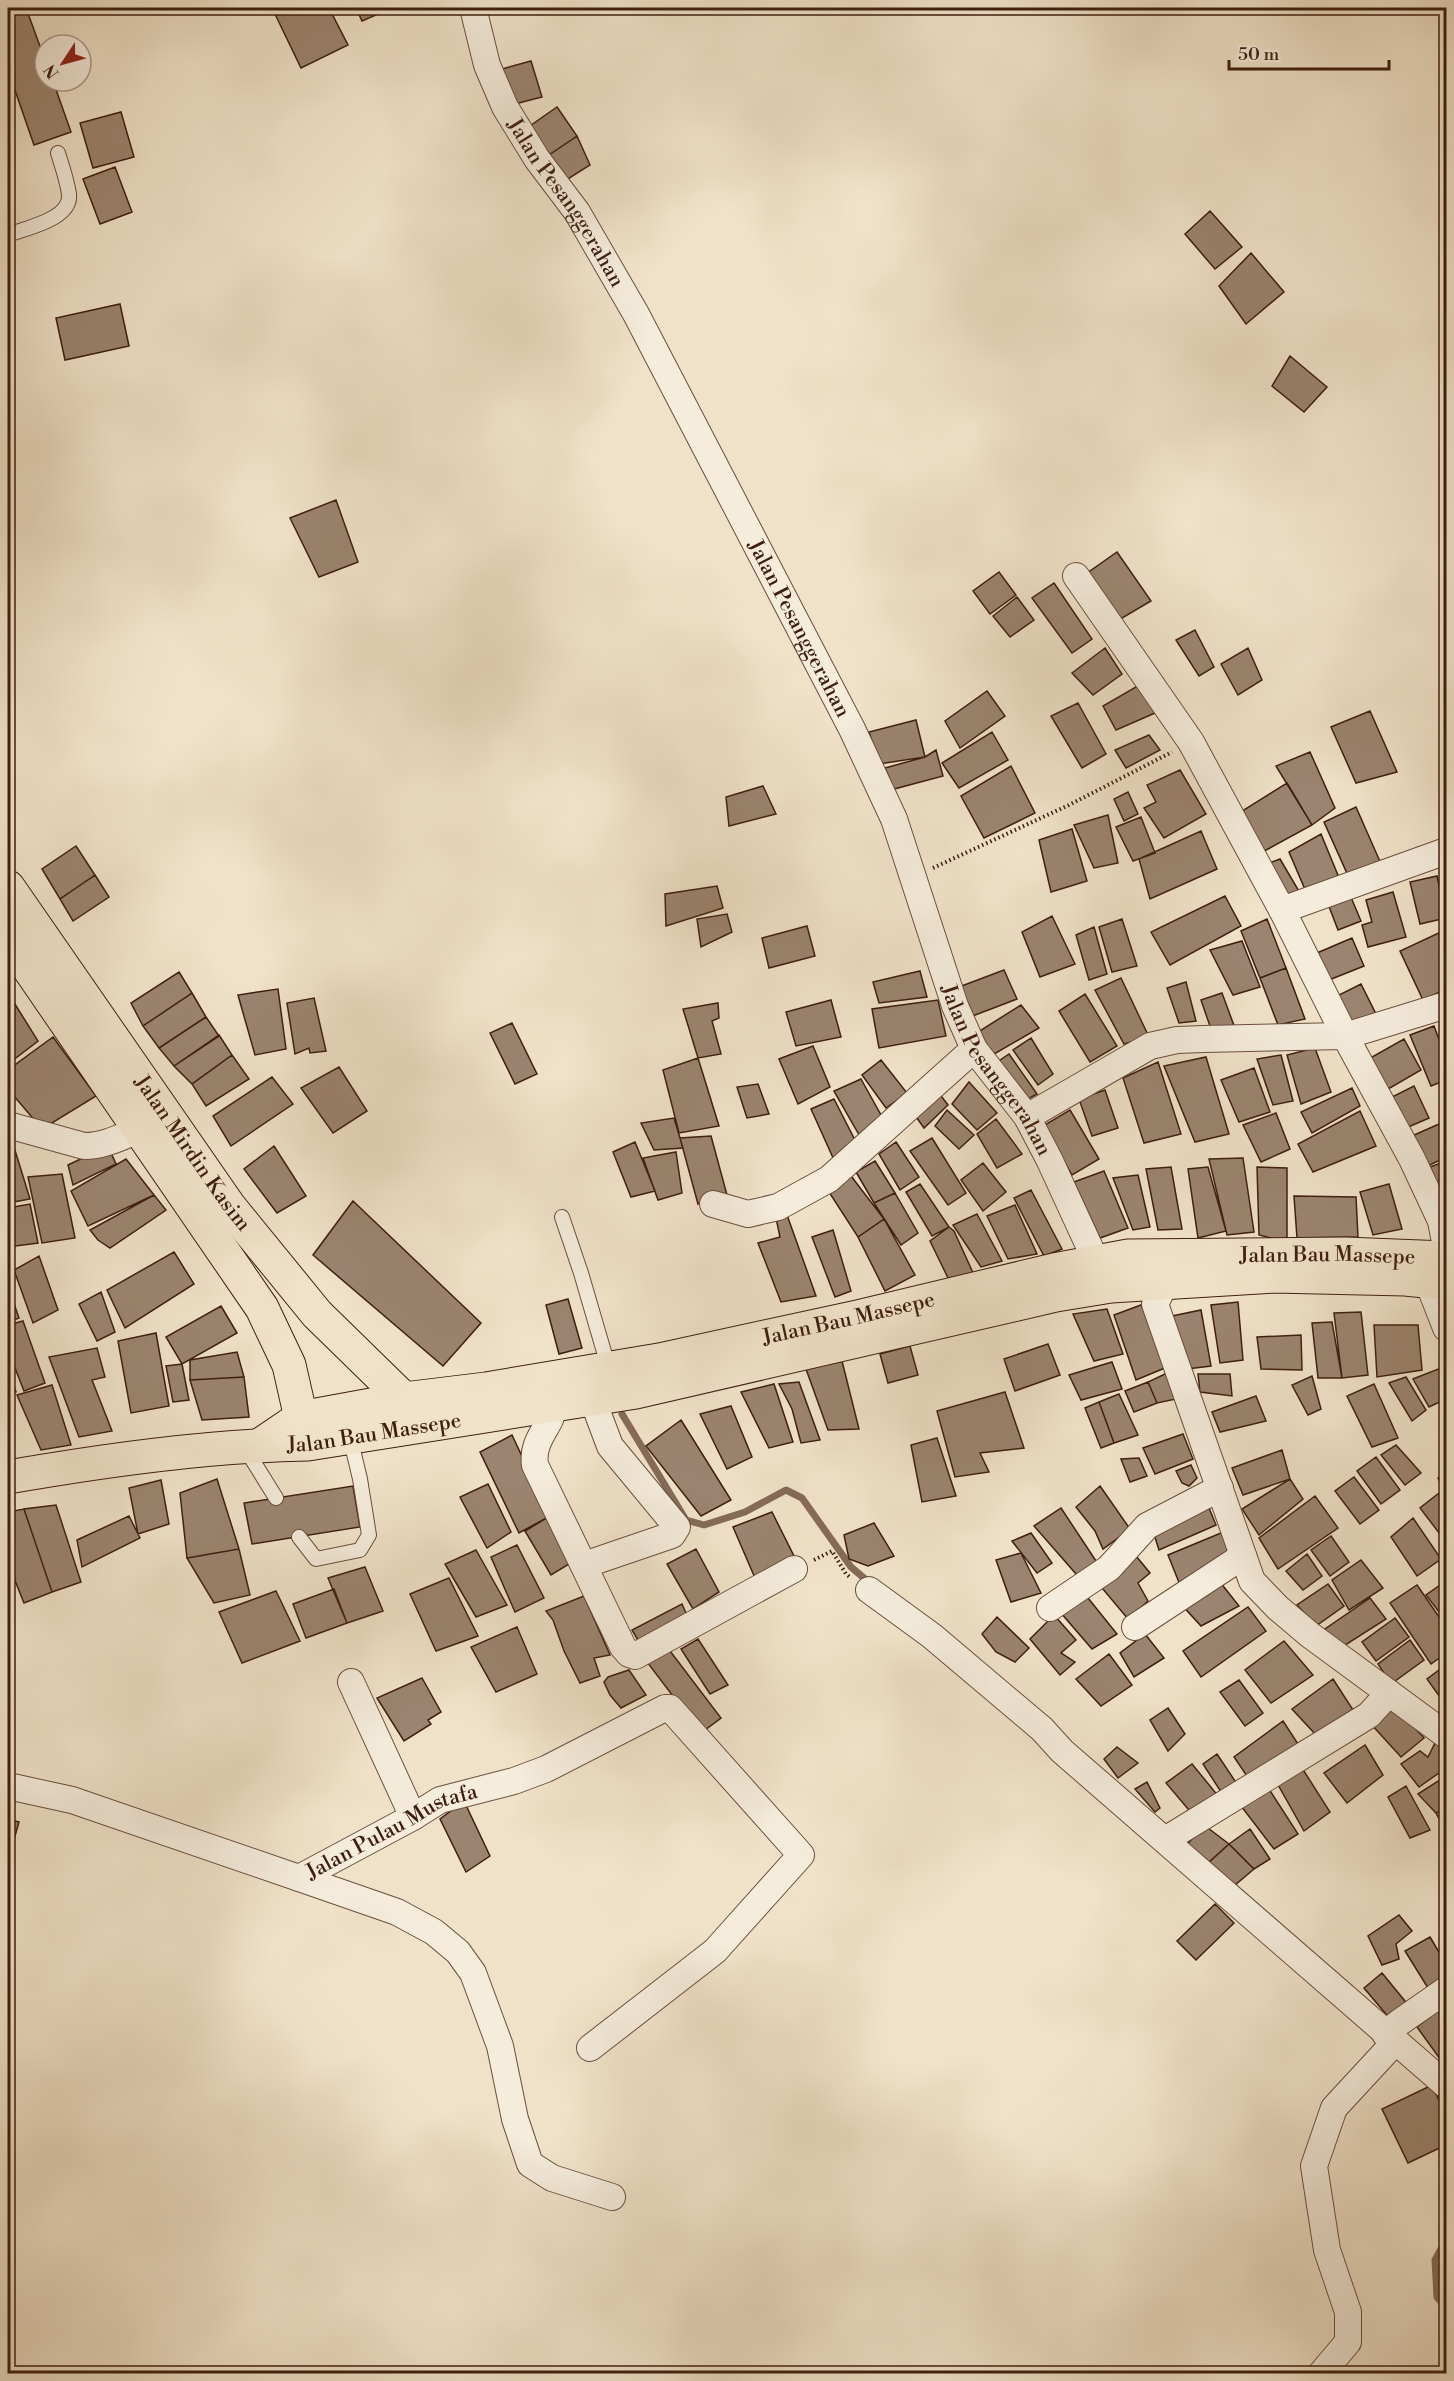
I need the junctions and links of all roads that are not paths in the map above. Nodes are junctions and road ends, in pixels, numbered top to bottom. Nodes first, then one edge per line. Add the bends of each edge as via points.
1 (473, 8) edge
2 (58, 153) dead end
3 (8, 235) edge
4 (1076, 576) dead end
5 (1446, 852) edge
6 (8, 887) edge
7 (1282, 910) junction
8 (8, 938) edge
9 (1446, 1005) edge
10 (1345, 1036) junction
11 (974, 1049) junction
12 (1027, 1117) junction
13 (8, 1125) edge
14 (138, 1130) junction
15 (713, 1204) dead end
16 (562, 1217) dead end
17 (1446, 1247) edge
18 (1096, 1261) junction
19 (1440, 1274) edge
20 (1165, 1284) junction
21 (1446, 1328) edge
22 (609, 1369) junction
23 (592, 1398) junction
24 (404, 1399) junction
25 (554, 1405) junction
26 (304, 1431) junction
27 (350, 1437) junction
28 (252, 1446) junction
29 (8, 1477) edge
30 (1220, 1488) junction
31 (276, 1498) dead end
32 (299, 1537) dead end
33 (1243, 1556) junction
34 (584, 1565) junction
35 (794, 1569) road end
36 (869, 1590) road end
37 (1050, 1608) dead end
38 (1135, 1627) dead end
39 (351, 1682) dead end
40 (1389, 1693) junction
41 (1446, 1736) edge
42 (8, 1786) edge
43 (414, 1817) junction
44 (1171, 1837) junction
45 (299, 1878) junction
46 (1446, 1990) edge
47 (1392, 2032) junction
48 (591, 2048) dead end
49 (1446, 2085) edge
50 (612, 2197) dead end
51 (1321, 2373) edge

1 - 11 street, Jalan Pesanggerahan via 487,65 505,107 537,159 577,212 636,314 852,729 894,819 955,1006
2 - 3 lane via 69,194 64,211
4 - 7 street via 1191,742
5 - 7 street
6 - 24 highway, Jalan Mirdin Kasim via 229,1206 317,1314
7 - 10 street
8 - 14 highway, Jalan Mirdin Kasim
9 - 10 street
10 - 12 street via 1195,1039 1150,1046
10 - 17 street via 1428,1192
11 - 12 street, Jalan Pesanggerahan
11 - 15 street via 829,1179 778,1207 758,1212 748,1214
12 - 18 street, Jalan Pesanggerahan
13 - 14 street via 84,1146 111,1142
14 - 26 highway, Jalan Mirdin Kasim via 262,1308 289,1365
16 - 22 lane
18 - 19 highway, Jalan Bau Massepe via 1128,1256 1281,1254
18 - 22 highway, Jalan Bau Massepe
19 - 20 highway, Jalan Bau Massepe via 1405,1279 1274,1276
19 - 21 street
20 - 23 highway, Jalan Bau Massepe via 1111,1286 1056,1295 636,1392
20 - 30 street via 1155,1304
22 - 24 highway, Jalan Bau Massepe
23 - 25 highway, Jalan Bau Massepe
23 - 34 street via 610,1446 677,1527 672,1535
24 - 26 highway, Jalan Bau Massepe
25 - 27 highway, Jalan Bau Massepe
25 - 34 street via 553,1416 540,1434 535,1465
26 - 27 highway, Jalan Bau Massepe
26 - 28 highway, Jalan Bau Massepe
27 - 32 lane via 369,1535 360,1550 316,1559
28 - 29 highway, Jalan Bau Massepe via 112,1459
28 - 31 lane
30 - 33 street
30 - 37 street via 1147,1526 1109,1568
33 - 38 street
33 - 40 street via 1252,1581 1278,1608
34 - 35 street via 623,1647 635,1656
36 - 44 street via 932,1636 1042,1729 1062,1751
39 - 43 street
40 - 41 street
40 - 44 street via 1369,1715
42 - 45 street, Jalan Pulau Mustafa via 93,1807
43 - 45 street, Jalan Pulau Mustafa
43 - 48 street, Jalan Pulau Mustafa via 441,1800 514,1782 546,1769 670,1708 801,1855 715,1951
44 - 47 street
45 - 50 street via 397,1912 434,1932 458,1952 473,1973 500,2046 515,2119 530,2164 552,2178
46 - 47 street
47 - 49 street
47 - 51 street via 1334,2108 1314,2166 1327,2250 1348,2312 1348,2342

